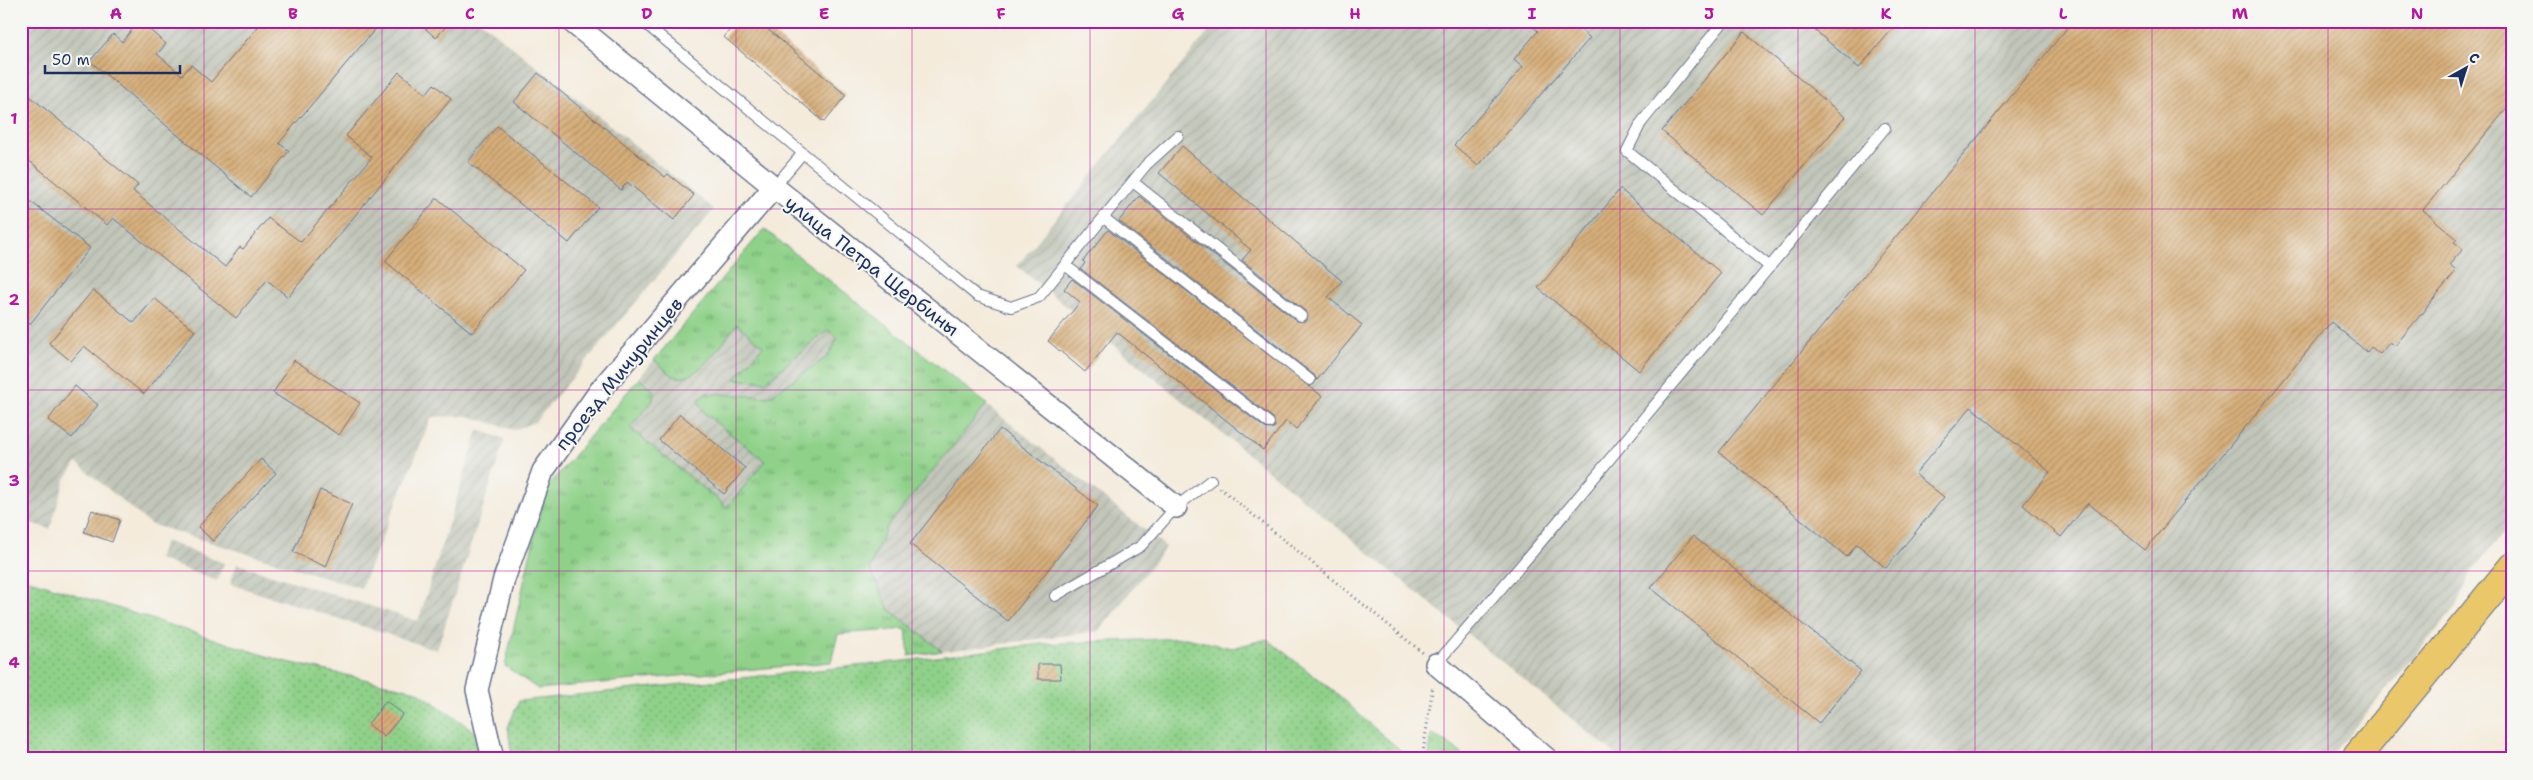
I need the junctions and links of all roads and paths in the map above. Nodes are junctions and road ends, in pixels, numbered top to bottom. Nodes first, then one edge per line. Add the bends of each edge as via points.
1 (571, 21) edge
2 (642, 21) edge
3 (1724, 21) edge
4 (1885, 128) dead end
5 (1178, 136) dead end
6 (802, 154) junction
7 (1133, 182) junction
8 (774, 188) junction
9 (1104, 218) junction
10 (1065, 265) junction
11 (1770, 267) junction
12 (1301, 316) dead end
13 (1310, 380) dead end
14 (1269, 424) dead end
15 (1210, 480) joint
16 (1176, 507) junction
17 (2512, 567) edge
18 (1055, 596) dead end
19 (1436, 664) junction
20 (493, 759) edge
21 (1422, 759) edge
22 (1547, 759) edge
23 (2355, 759) edge

1 - 8 street, улица Петра Щербины
2 - 6 lane
3 - 11 lane via 1642,123 1627,151
4 - 11 lane
5 - 7 lane via 1146,165
6 - 8 lane
6 - 10 lane via 977,296 1010,307 1038,297
7 - 9 lane
7 - 12 lane
8 - 16 street, улица Петра Щербины
8 - 20 street, проезд Мичуринцев via 602,388 543,471 504,579 477,690
9 - 10 lane
9 - 13 lane
10 - 14 lane
11 - 19 lane
15 - 16 lane
15 - 19 path
16 - 18 lane via 1142,546
17 - 23 highway
19 - 21 path
19 - 22 street

